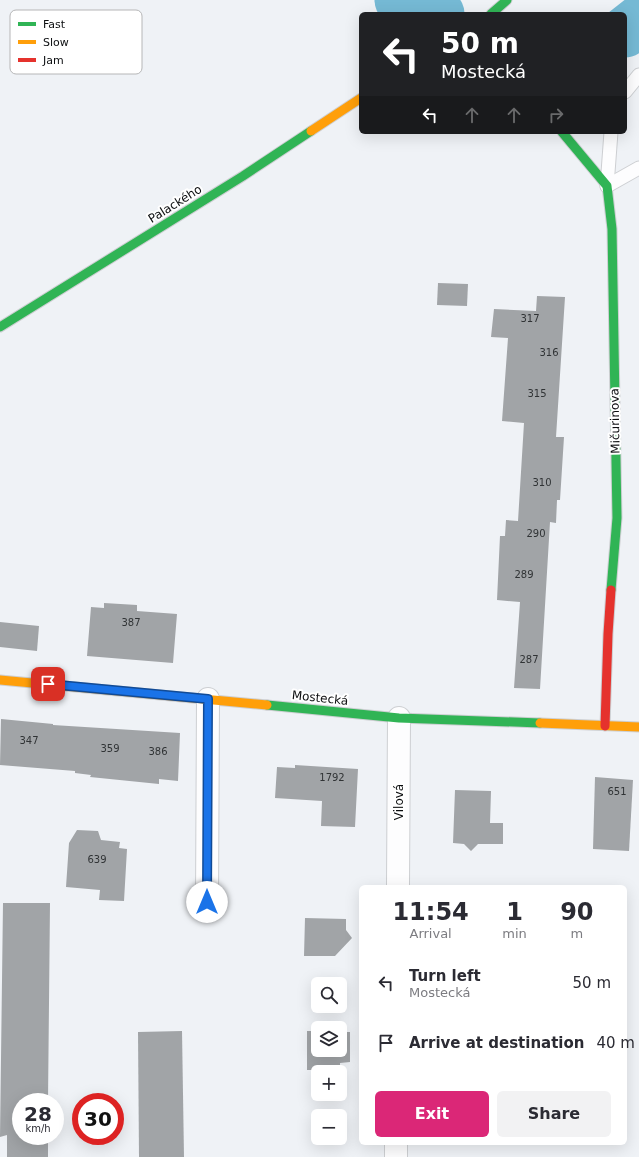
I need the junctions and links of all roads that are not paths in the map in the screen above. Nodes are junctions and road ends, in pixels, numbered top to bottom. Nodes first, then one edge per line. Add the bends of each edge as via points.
1 (507, 0) edge
2 (493, 12) edge
3 (639, 75) edge
4 (627, 90) edge
5 (359, 99) edge
6 (564, 134) edge
7 (611, 134) edge
8 (639, 168) edge
9 (607, 186) junction
10 (0, 327) edge
11 (0, 680) edge
12 (208, 699) junction
13 (399, 718) junction
14 (605, 726) junction
15 (639, 727) edge
16 (398, 885) edge
17 (207, 902) dead end
18 (396, 1145) edge
19 (396, 1157) edge

1 - 2 street
3 - 4 lane
5 - 10 street, Palackého via 243,176
6 - 9 street
7 - 9 lane
8 - 9 lane
9 - 14 street, Mičurinova via 612,229 617,518 608,634
11 - 12 street, Mostecká
12 - 13 street, Mostecká
12 - 17 street
13 - 14 street, Mostecká
13 - 16 street, Vilová
14 - 15 street, Mostecká
18 - 19 street

